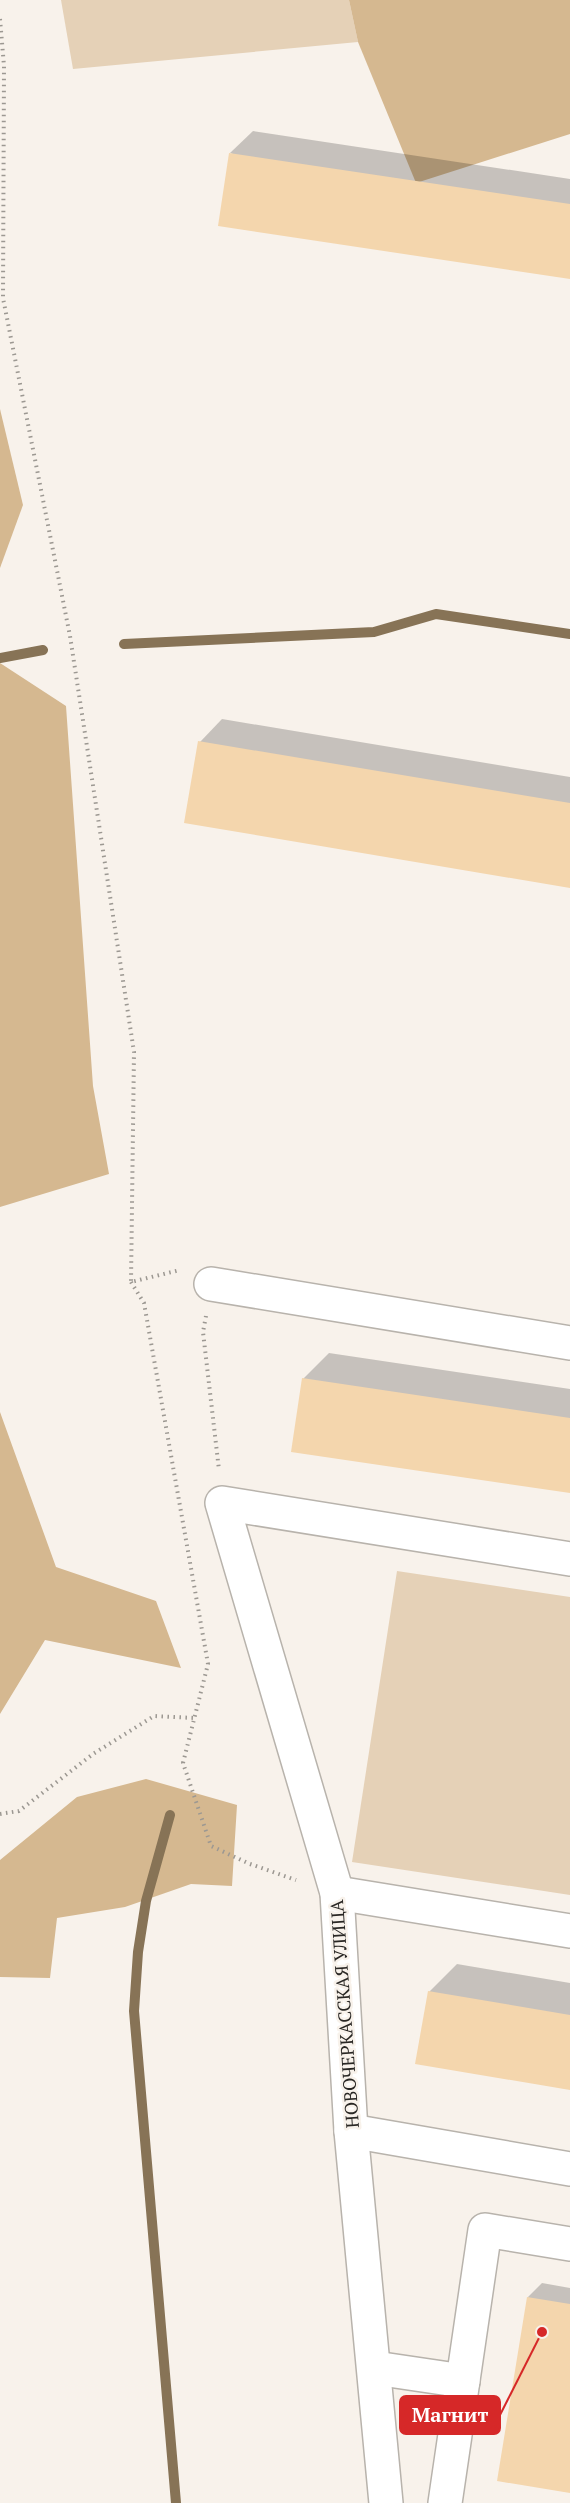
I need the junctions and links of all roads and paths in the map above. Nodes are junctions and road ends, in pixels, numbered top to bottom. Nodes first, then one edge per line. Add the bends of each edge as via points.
1 (0, 19) edge
2 (131, 1282) junction
3 (211, 1284) junction
4 (570, 1343) edge
5 (222, 1503) junction
6 (570, 1559) edge
7 (194, 1718) junction
8 (0, 1814) edge
9 (337, 1893) junction
10 (570, 1931) edge
11 (351, 2131) junction
12 (570, 2169) edge
13 (570, 2244) edge
14 (375, 2368) junction
15 (463, 2381) junction
16 (386, 2503) edge
17 (445, 2503) edge

1 - 2 path via 4,66 3,298 70,636 134,1052
2 - 3 path via 208,1263
2 - 7 path via 144,1303 208,1664
3 - 4 street
3 - 5 path via 203,1332
5 - 6 street
5 - 9 street, НОВОЧЕРКАССКАЯ УЛИЦА
7 - 8 path via 154,1716 93,1754 19,1811
7 - 9 path via 183,1763 211,1846 250,1864
9 - 10 street
9 - 11 street, НОВОЧЕРКАССКАЯ УЛИЦА
11 - 12 street
11 - 14 street, НОВОЧЕРКАССКАЯ УЛИЦА
13 - 15 street via 485,2230
14 - 15 street
14 - 16 street, НОВОЧЕРКАССКАЯ УЛИЦА
15 - 17 street

